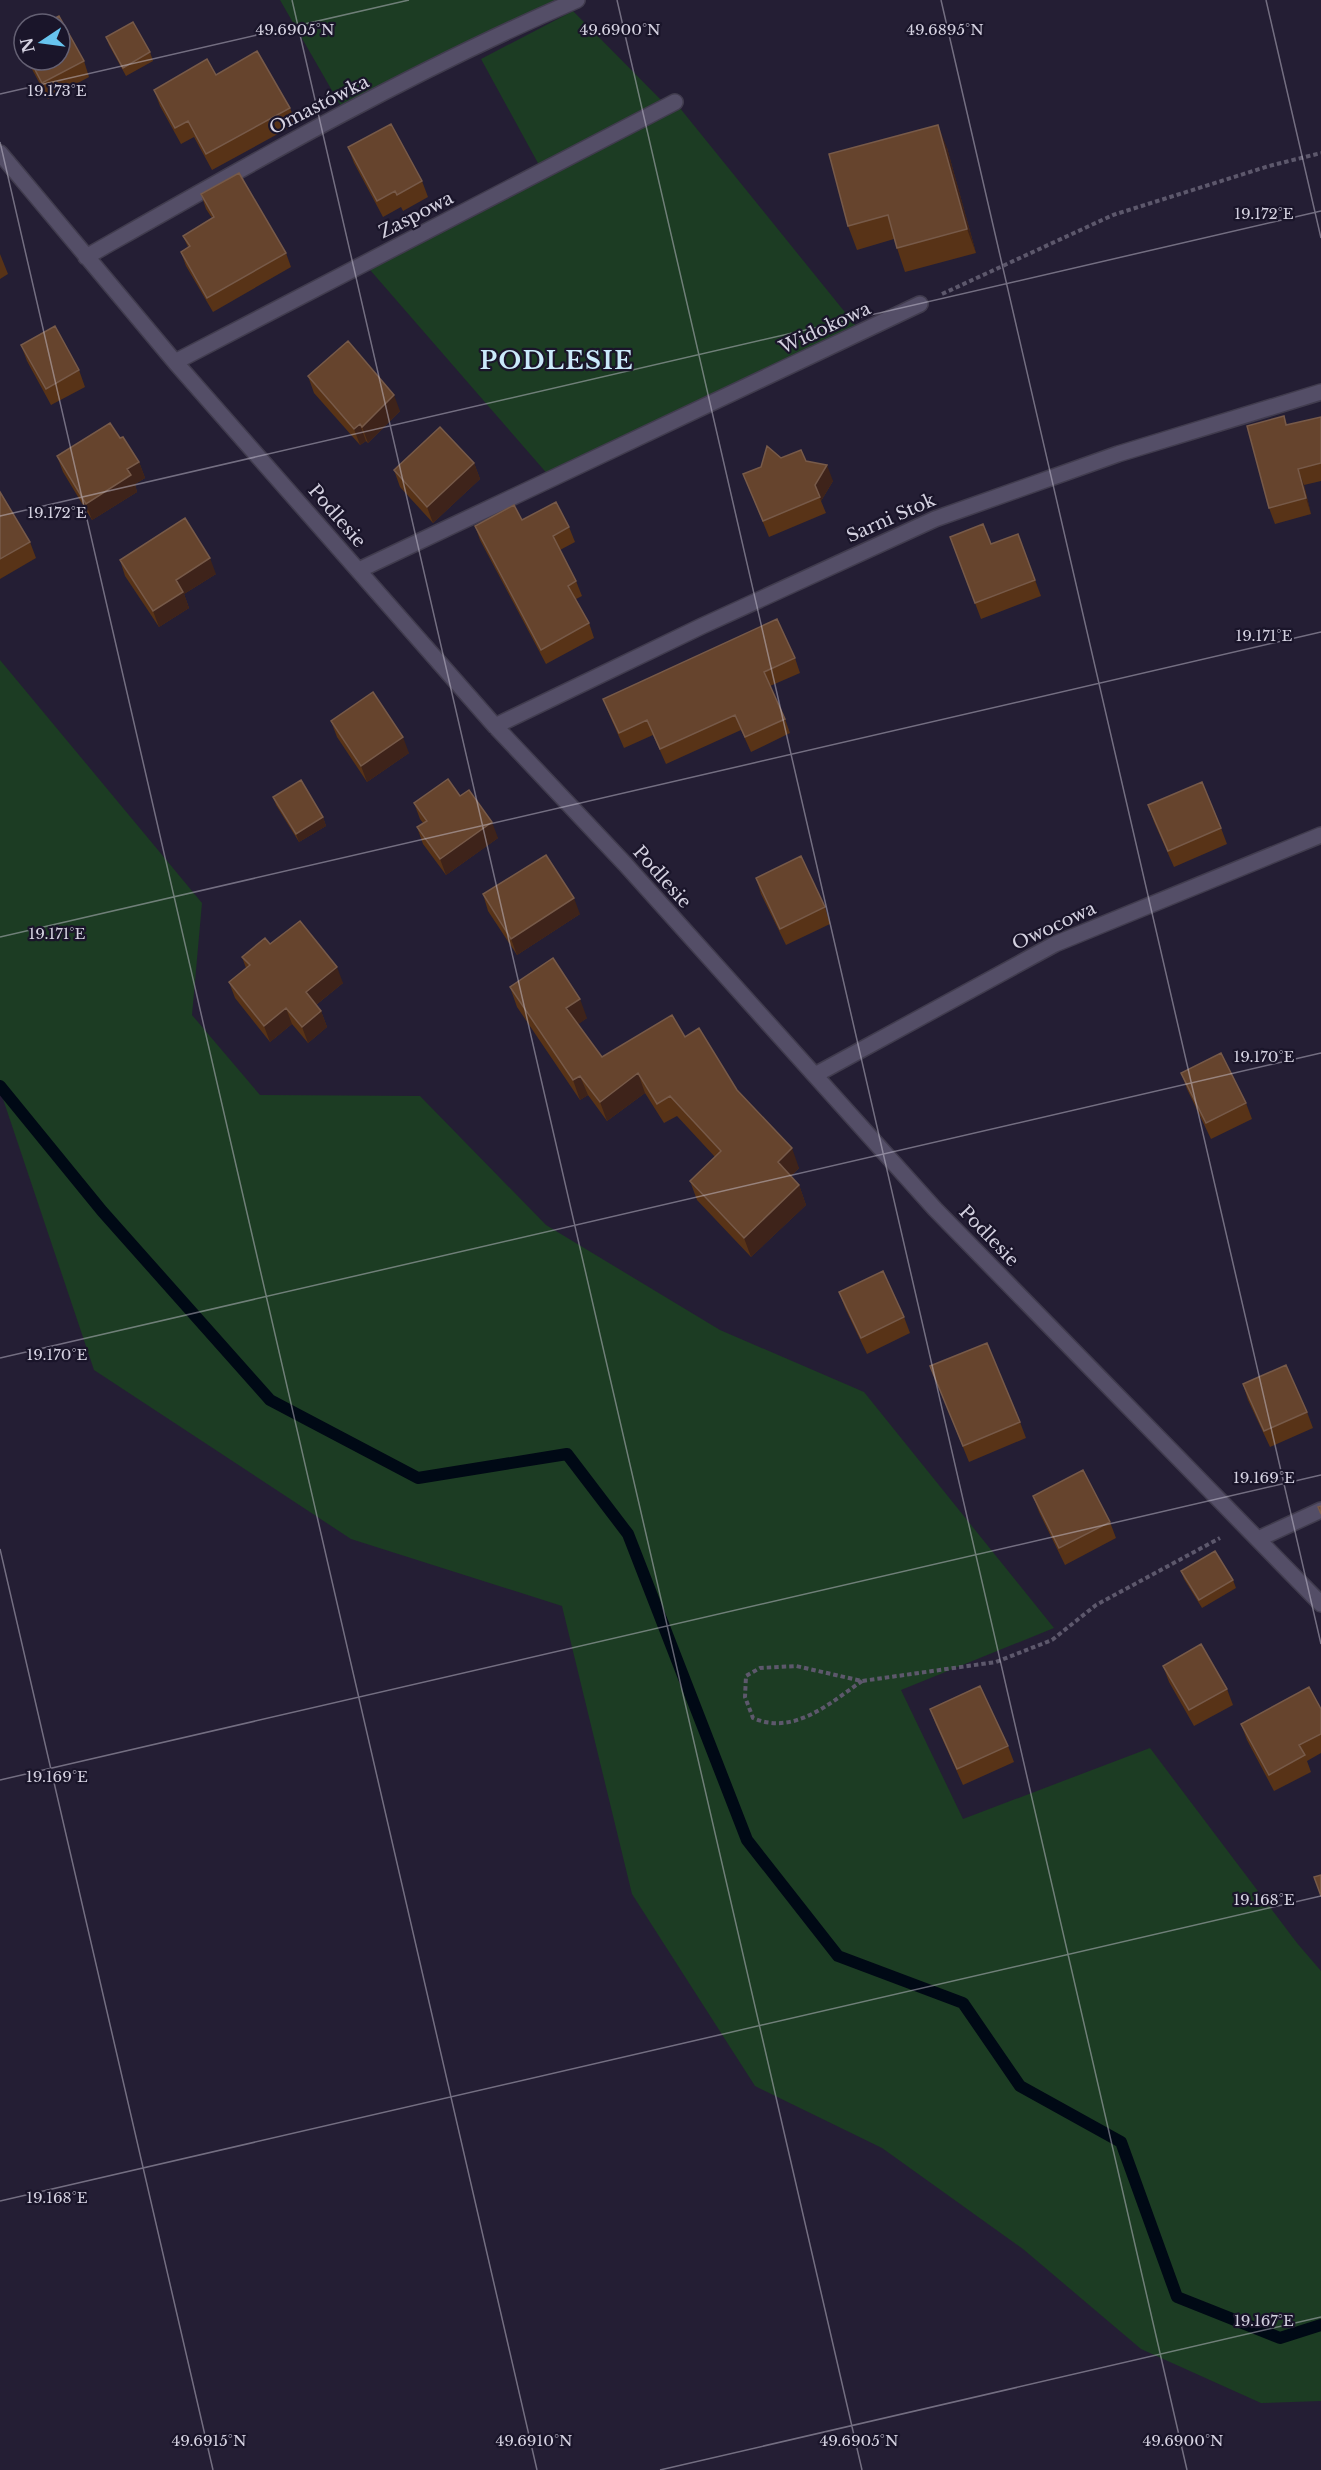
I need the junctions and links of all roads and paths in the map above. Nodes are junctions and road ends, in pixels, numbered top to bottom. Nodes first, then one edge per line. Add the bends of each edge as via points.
1 (577, 0) edge
2 (675, 102) dead end
3 (0, 153) edge
4 (1321, 153) edge
5 (86, 257) junction
6 (920, 304) joint
7 (175, 362) junction
8 (1321, 392) edge
9 (359, 570) junction
10 (495, 726) junction
11 (1321, 835) edge
12 (815, 1076) junction
13 (1321, 1510) edge
14 (1245, 1525) junction
15 (1258, 1539) junction
16 (1321, 1604) edge
17 (862, 1681) junction

1 - 5 street, Omastówka via 526,22 254,161
2 - 7 street, Zaspowa
3 - 5 street, Podlesie
4 - 6 path via 1113,215
5 - 7 street, Podlesie
6 - 9 street, Widokowa
7 - 9 street, Podlesie
8 - 10 street, Sarni Stok via 1118,454 935,519
9 - 10 street, Podlesie
10 - 12 street, Podlesie
11 - 12 street, Owocowa via 1055,944
12 - 14 street, Podlesie via 935,1209
13 - 15 street
14 - 15 street, Podlesie
14 - 17 path via 1096,1605 1053,1640 1025,1652 996,1662
15 - 16 street, Podlesie
17 - 17 path via 796,1666 760,1668 746,1676 745,1696 753,1718 767,1725 788,1723 811,1716

